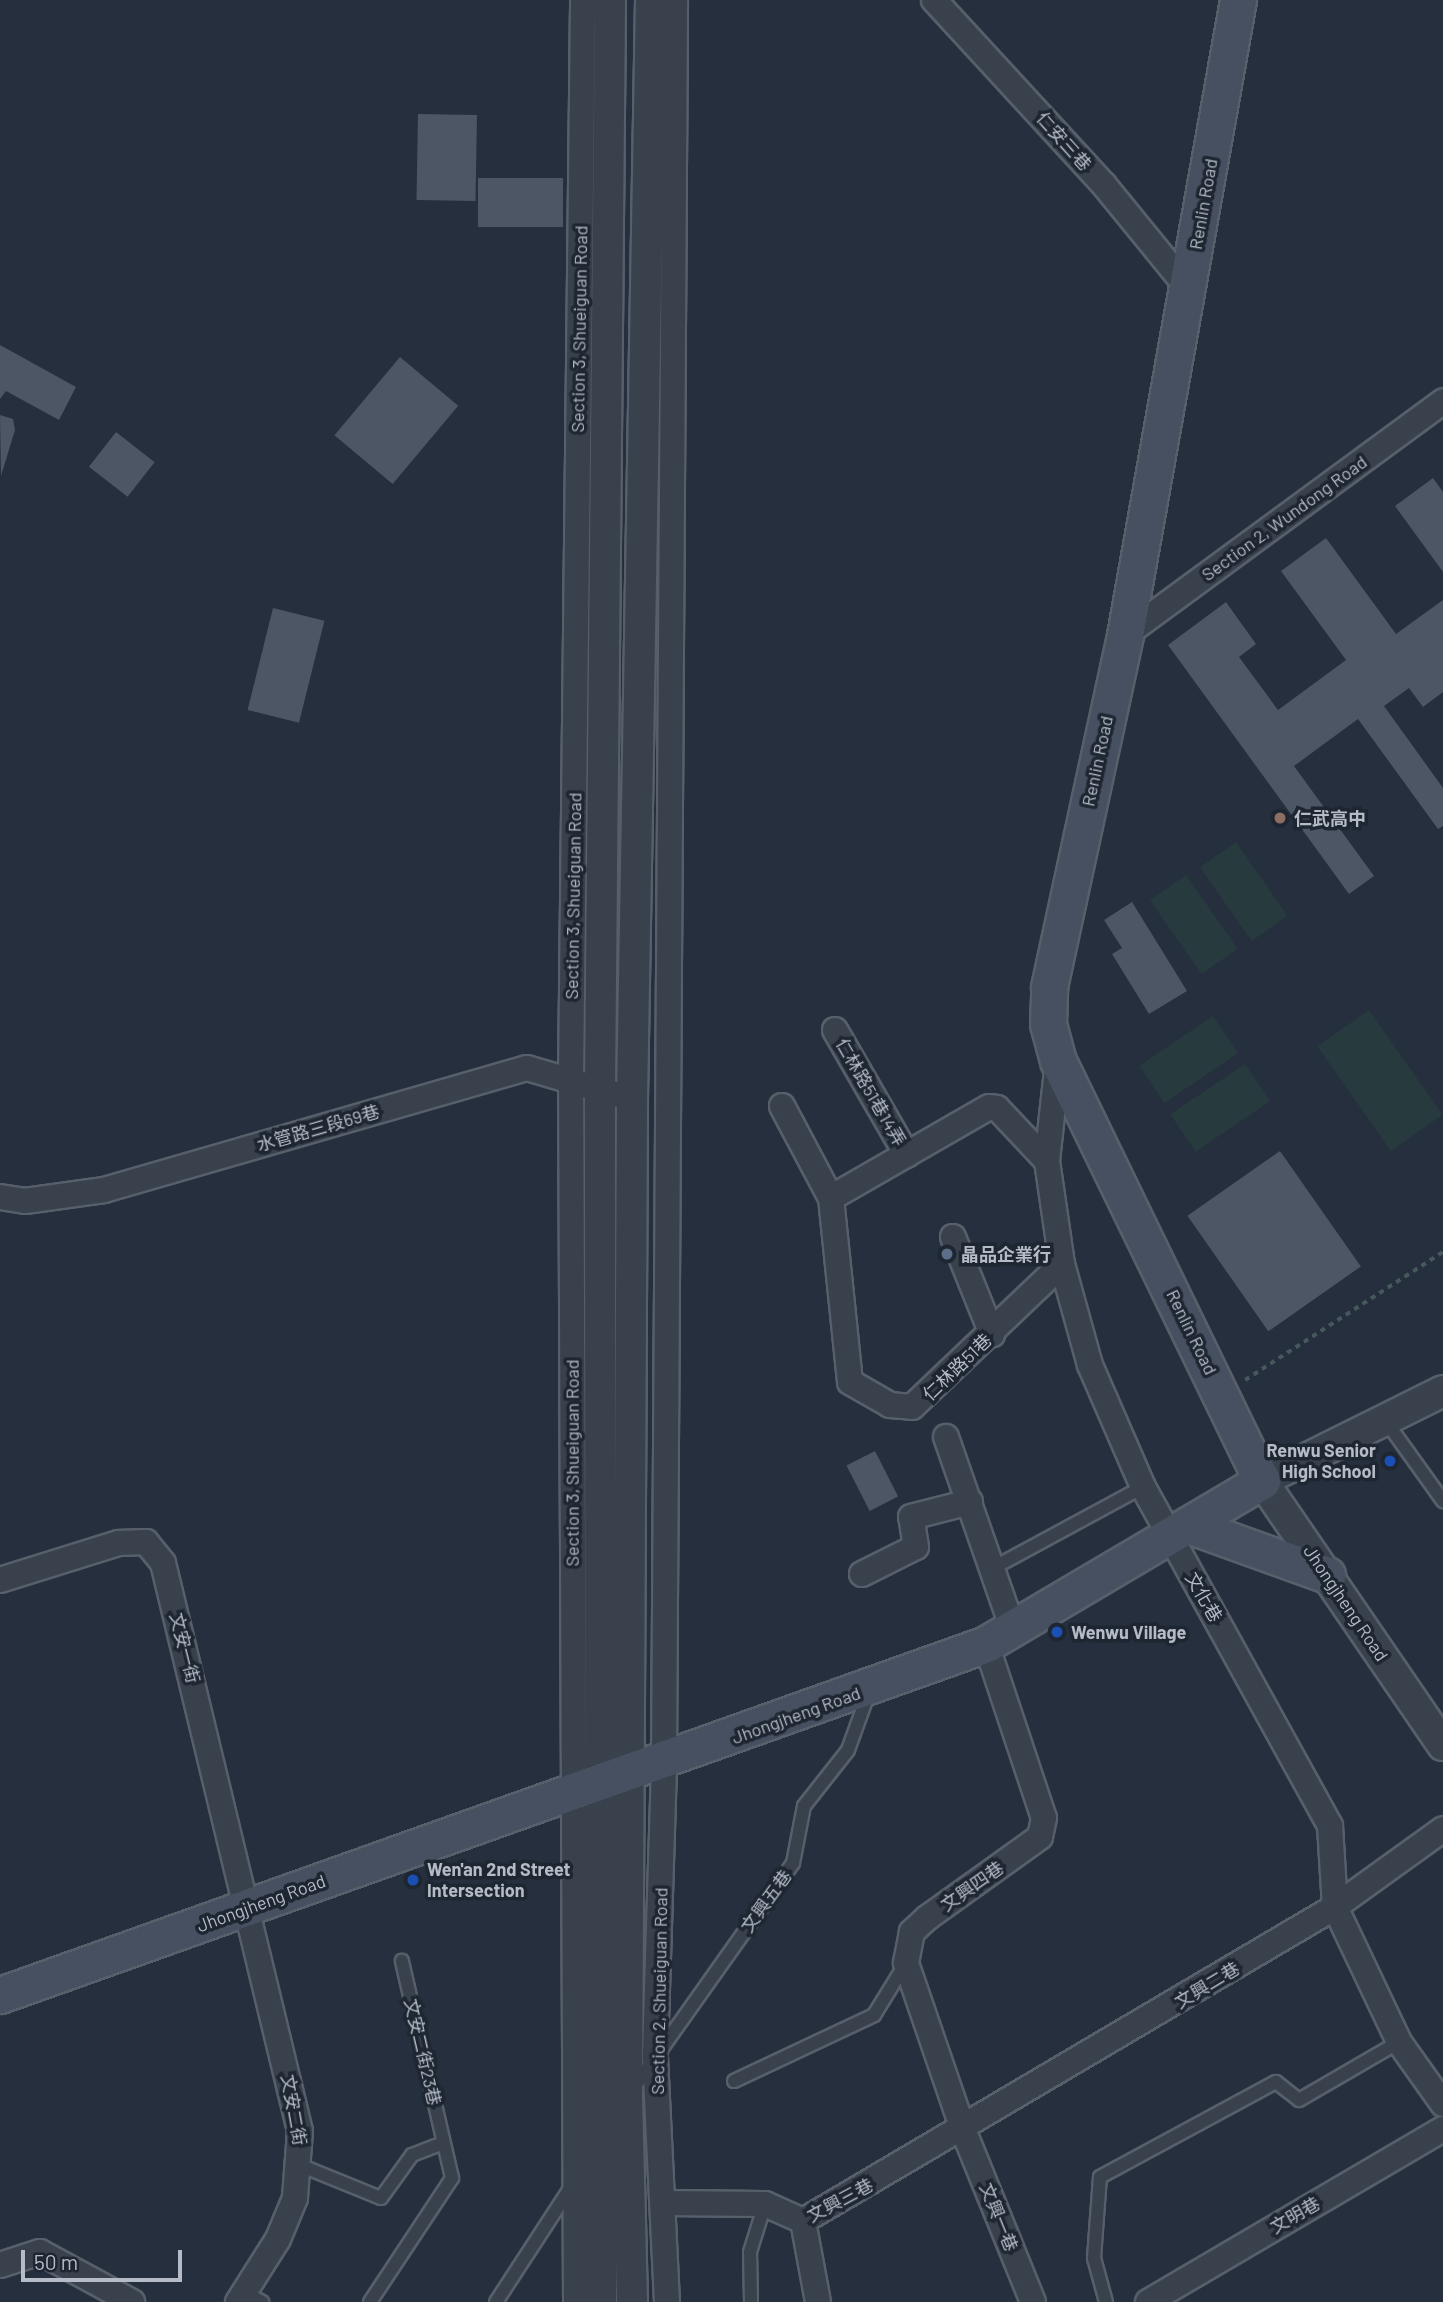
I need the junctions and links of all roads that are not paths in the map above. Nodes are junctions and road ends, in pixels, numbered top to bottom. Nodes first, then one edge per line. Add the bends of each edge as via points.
1 (583, 0) edge
2 (610, 0) edge
3 (651, 0) edge
4 (675, 0) edge
5 (934, 0) edge
6 (1238, 0) edge
7 (1188, 288) junction
8 (1443, 401) edge
9 (1125, 635) junction
10 (835, 1030) dead end
11 (1058, 1061) junction
12 (571, 1079) junction
13 (600, 1087) junction
14 (632, 1099) junction
15 (782, 1105) dead end
16 (907, 1155) junction
17 (1047, 1161) junction
18 (0, 1197) edge
19 (831, 1198) junction
20 (953, 1237) dead end
21 (1062, 1264) junction
22 (992, 1334) junction
23 (1443, 1391) edge
24 (1385, 1420) junction
25 (946, 1437) dead end
26 (1262, 1481) junction
27 (1143, 1487) junction
28 (1443, 1501) edge
29 (970, 1502) junction
30 (1179, 1531) junction
31 (993, 1568) junction
32 (862, 1574) dead end
33 (1327, 1575) junction
34 (0, 1580) edge
35 (1000, 1638) junction
36 (871, 1688) junction
37 (1443, 1745) edge
38 (617, 1778) junction
39 (1443, 1829) edge
40 (250, 1907) junction
41 (1335, 1907) junction
42 (402, 1961) dead end
43 (906, 1963) junction
44 (0, 1995) edge
45 (1399, 2042) junction
46 (655, 2054) junction
47 (734, 2081) dead end
48 (627, 2098) junction
49 (1443, 2104) edge
50 (1443, 2129) edge
51 (964, 2132) junction
52 (443, 2143) junction
53 (597, 2144) junction
54 (302, 2166) junction
55 (572, 2185) junction
56 (665, 2203) junction
57 (765, 2204) junction
58 (803, 2221) junction
59 (0, 2265) edge
60 (248, 2299) edge
61 (1153, 2301) edge
62 (132, 2302) edge
63 (370, 2302) edge
64 (496, 2302) edge
65 (576, 2302) edge
66 (601, 2302) edge
67 (632, 2302) edge
68 (667, 2302) edge
69 (751, 2302) edge
70 (818, 2302) edge
71 (1033, 2302) edge
72 (1107, 2302) edge

1 - 12 street, Section 3, Shueiguan Road
2 - 13 street, Section 3, Shueiguan Road
3 - 14 street
4 - 38 street
5 - 7 street, 仁安三巷 via 1104,185
6 - 7 main road, Renlin Road
7 - 9 main road, Renlin Road
8 - 9 street, Section 2, Wundong Road
9 - 11 main road, Renlin Road via 1049,987 1048,1024
10 - 16 street, 仁林路51巷14弄
11 - 17 street, 文化巷
11 - 26 main road, Renlin Road via 1224,1394
12 - 13 street, 水管路三段69巷
12 - 18 street, 水管路三段69巷 via 527,1068 104,1190 25,1201
12 - 38 street, Section 3, Shueiguan Road
13 - 14 street, 水管路三段69巷
13 - 38 street, Section 3, Shueiguan Road
14 - 38 street
15 - 19 street, 仁林路51巷
16 - 17 street via 989,1107 998,1108
16 - 19 street
17 - 21 street, 文化巷
19 - 22 street, 仁林路51巷 via 850,1382 890,1405 912,1407
20 - 22 street
21 - 22 street, 仁林路51巷
21 - 27 street, 文化巷 via 1090,1365
23 - 24 street
24 - 26 street
24 - 28 lane
25 - 29 street, 文興四巷
26 - 30 main road, Jhongjheng Road
26 - 33 street, Jhongjheng Road
27 - 30 street, 文化巷
27 - 31 lane
29 - 31 street, 文興四巷
29 - 32 street via 911,1517 916,1547
30 - 33 main road
30 - 35 main road, Jhongjheng Road
30 - 41 street, 文化巷 via 1330,1826
31 - 35 street, 文興四巷
33 - 37 street, Jhongjheng Road
34 - 40 street, 文安一街 via 119,1543 146,1542 163,1563
35 - 36 main road, Jhongjheng Road
35 - 43 street, 文興四巷 via 1044,1818 1041,1837 927,1918 912,1932
36 - 38 main road, Jhongjheng Road
36 - 46 lane, 文興五巷 via 848,1750 804,1806 793,1863
38 - 40 main road, Jhongjheng Road
38 - 46 street, Section 2, Shueiguan Road
38 - 48 street, Section 2, Shueiguan Road
38 - 53 street
38 - 55 street
39 - 41 street, 文興二巷
40 - 44 main road, Jhongjheng Road
40 - 54 street, 文安二街 via 300,2132
41 - 45 street, 文化巷
41 - 51 street, 文興二巷
42 - 52 lane, 文安二街23巷
43 - 47 lane via 874,2015
43 - 51 street
45 - 49 street, 文化巷
45 - 72 lane via 1299,2100 1276,2082 1100,2178 1094,2258
46 - 48 lane, 文興五巷
46 - 56 street, Section 2, Shueiguan Road
48 - 53 lane, 文興五巷
48 - 67 street, Section 2, Shueiguan Road
50 - 61 street, 文明巷
51 - 58 street, 文興三巷
51 - 71 street, 文興一巷
52 - 54 lane via 412,2155 381,2197
52 - 63 lane, 文安二街23巷 via 452,2178
53 - 55 lane, 文興五巷
53 - 66 street
54 - 60 street, 文安二街 via 278,2239
55 - 64 lane, 文興五巷
55 - 65 street
56 - 57 street, 文興三巷
56 - 68 street, Section 2, Shueiguan Road
57 - 58 street, 文興三巷
57 - 69 lane via 750,2252
58 - 70 street
59 - 62 street via 40,2252

